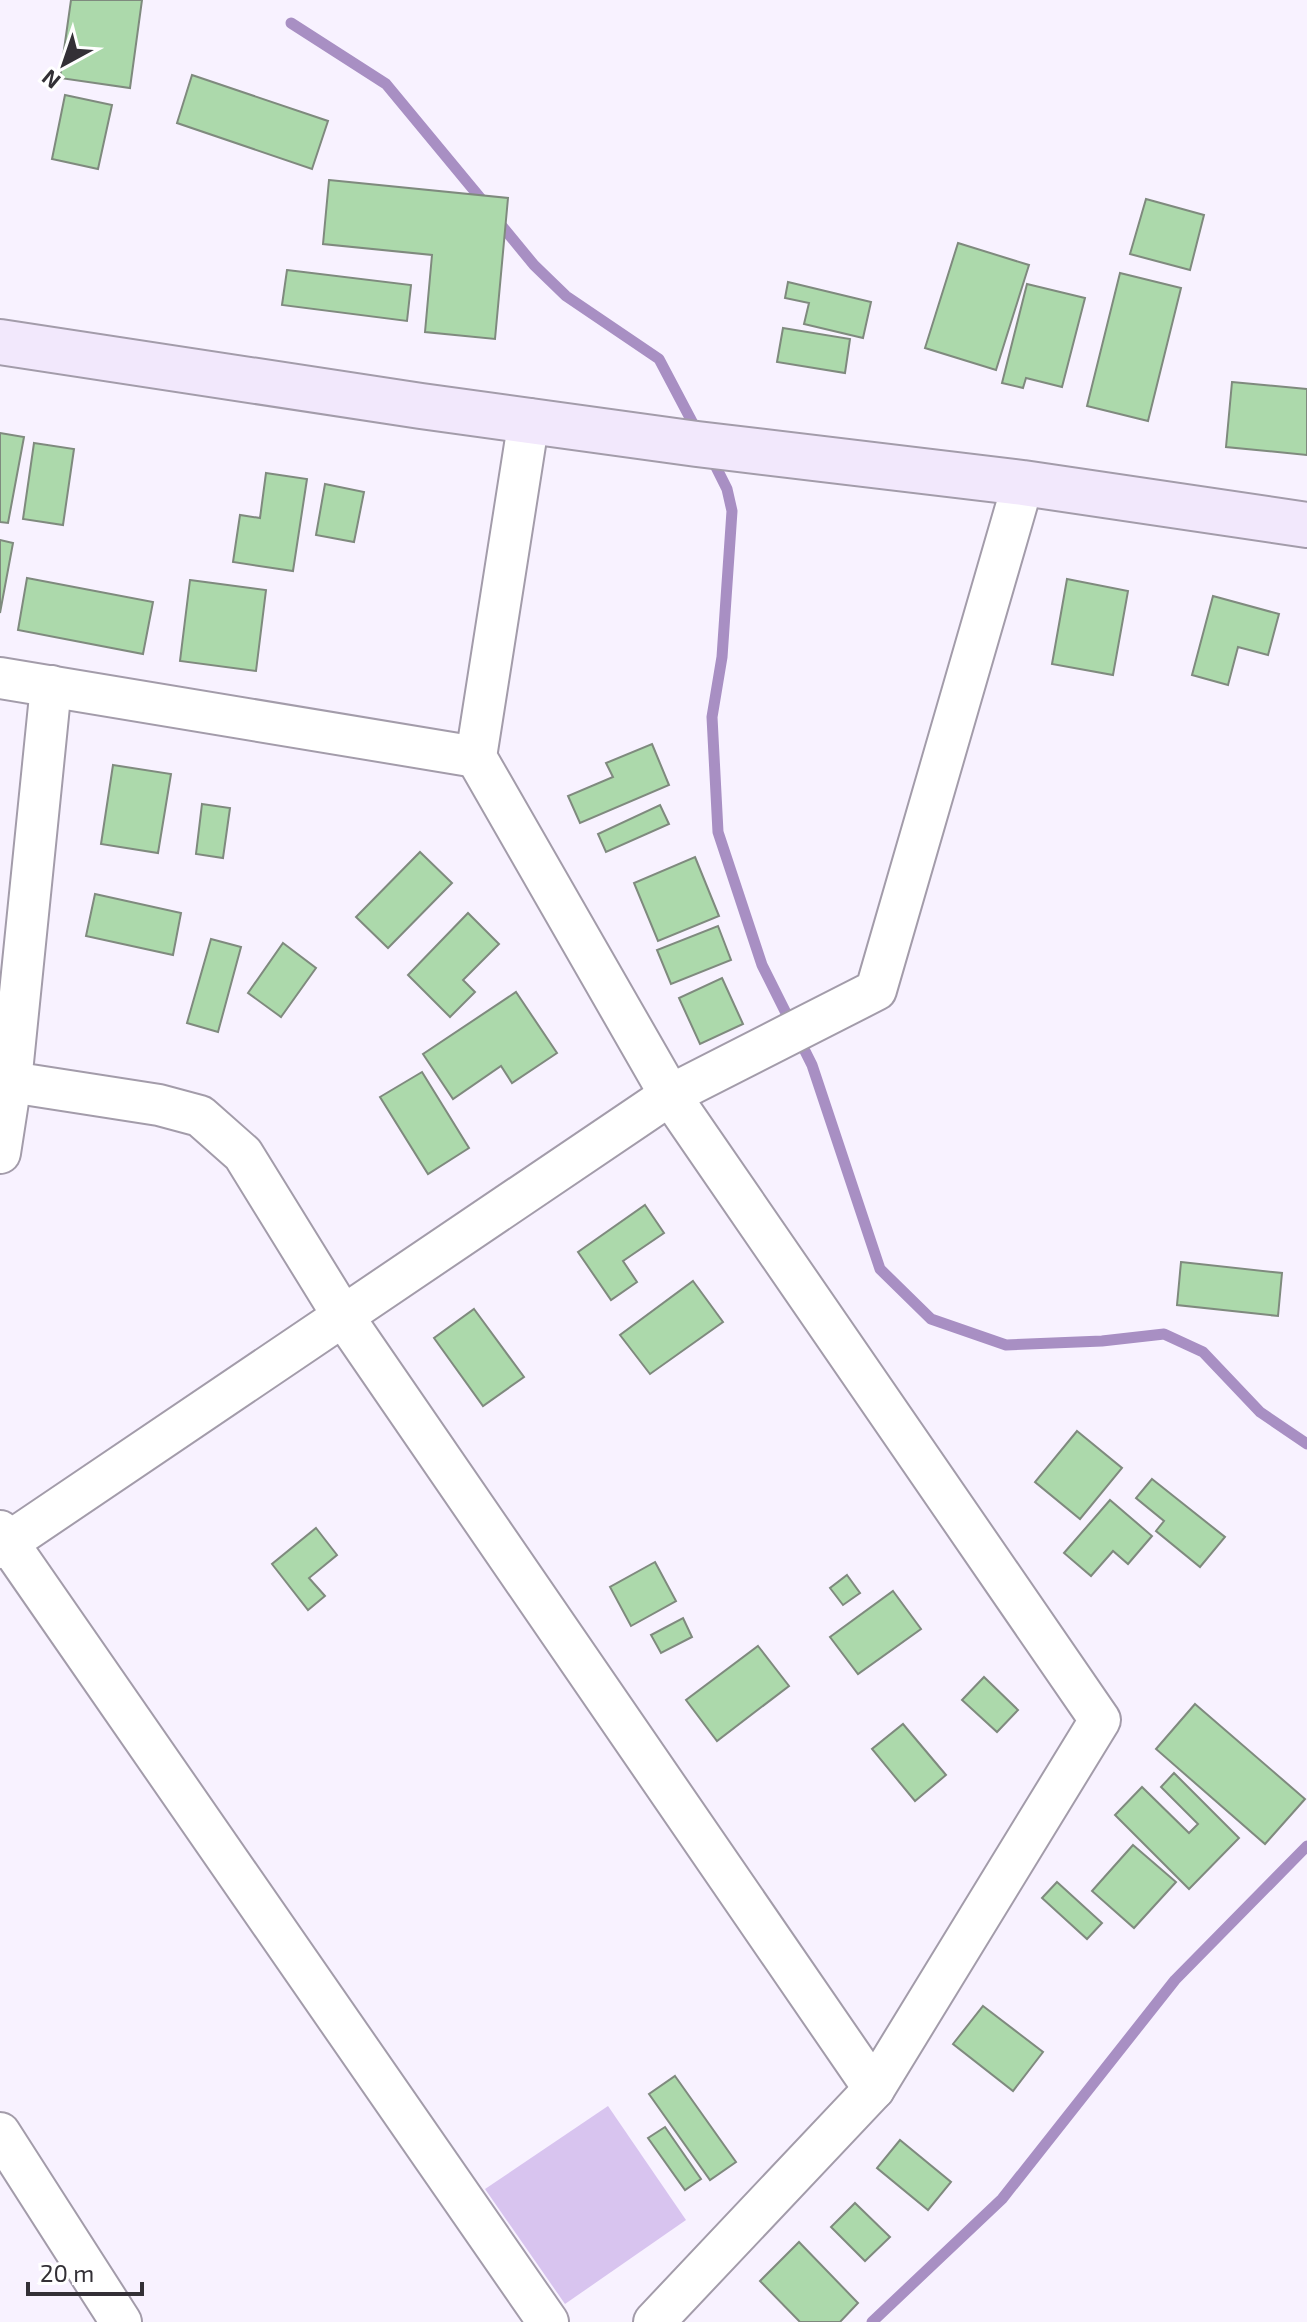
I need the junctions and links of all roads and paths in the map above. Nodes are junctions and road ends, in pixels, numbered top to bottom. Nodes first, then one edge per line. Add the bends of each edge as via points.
1 (0, 342) edge
2 (529, 419) junction
3 (1023, 483) junction
4 (1307, 525) edge
5 (0, 678) edge
6 (51, 686) junction
7 (476, 757) junction
8 (11, 1082) junction
9 (670, 1095) junction
10 (0, 1153) edge
11 (343, 1316) junction
12 (3, 1541) edge
13 (874, 2089) junction
14 (0, 2133) edge
15 (121, 2322) edge
16 (548, 2322) edge
17 (654, 2322) edge

1 - 2 main road
2 - 3 main road
2 - 7 street
3 - 4 main road
3 - 9 street via 876,990
5 - 6 street
6 - 7 street
6 - 8 street
7 - 9 street
8 - 10 street
8 - 11 street via 200,1116 243,1154
9 - 11 street
9 - 13 street via 1100,1720
11 - 12 street
11 - 13 street
12 - 16 street
13 - 17 street
14 - 15 street

